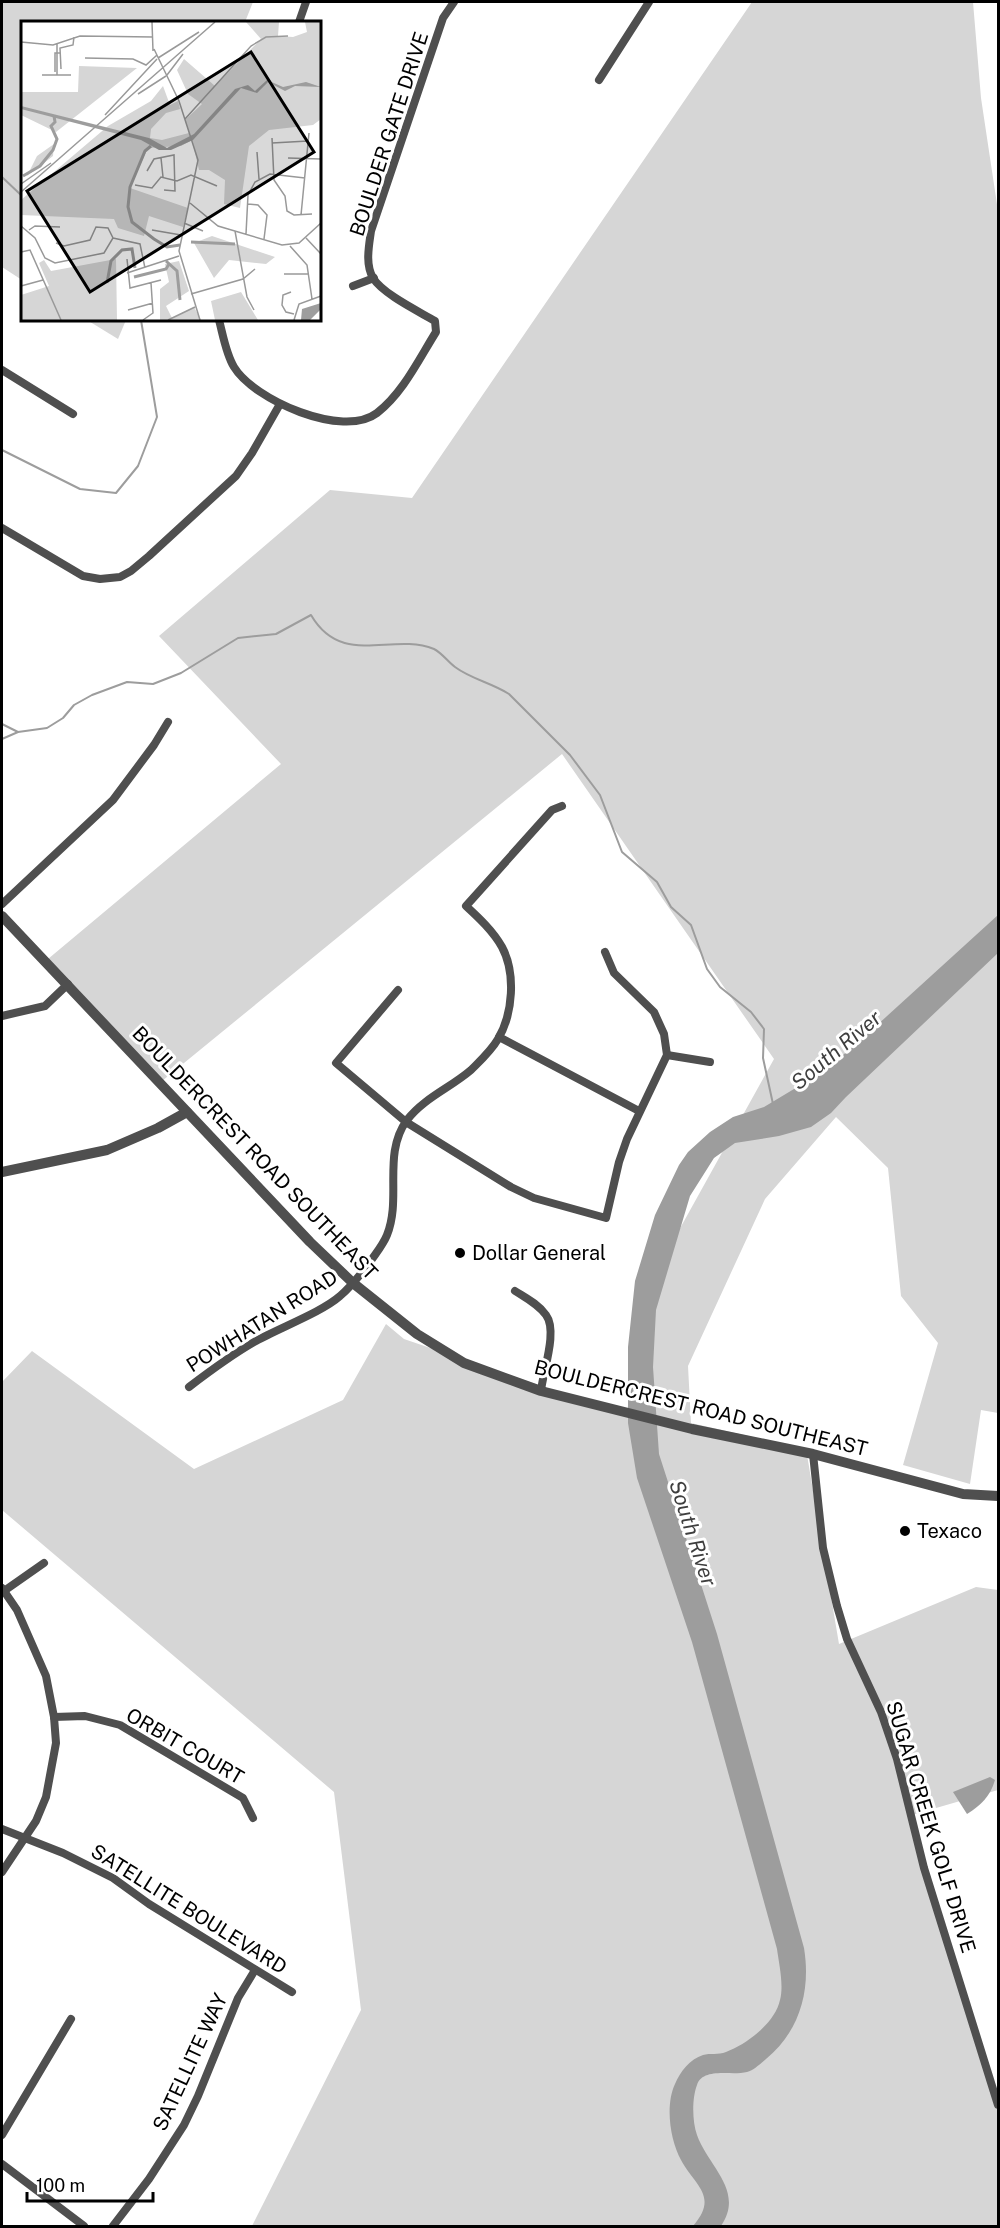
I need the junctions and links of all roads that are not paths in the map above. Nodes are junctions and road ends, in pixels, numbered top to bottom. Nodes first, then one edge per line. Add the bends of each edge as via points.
1 (306, 2) edge
2 (454, 2) edge
3 (649, 2) edge
4 (299, 21) edge
5 (598, 80) dead end
6 (374, 278) junction
7 (353, 286) dead end
8 (219, 321) edge
9 (2, 370) edge
10 (280, 404) junction
11 (73, 414) dead end
12 (2, 528) edge
13 (168, 722) dead end
14 (562, 806) dead end
15 (2, 904) edge
16 (2, 916) edge
17 (605, 952) dead end
18 (68, 984) junction
19 (398, 990) dead end
20 (2, 1016) edge
21 (499, 1037) junction
22 (667, 1055) junction
23 (710, 1062) dead end
24 (639, 1111) junction
25 (187, 1112) junction
26 (406, 1122) junction
27 (2, 1172) edge
28 (353, 1283) junction
29 (516, 1291) dead end
30 (189, 1387) dead end
31 (541, 1391) junction
32 (813, 1454) junction
33 (999, 1496) edge
34 (44, 1563) dead end
35 (3, 1590) edge
36 (54, 1717) junction
37 (253, 1818) dead end
38 (2, 1829) edge
39 (25, 1838) junction
40 (2, 1872) edge
41 (255, 1970) junction
42 (292, 1992) dead end
43 (71, 2019) dead end
44 (999, 2105) edge
45 (2, 2135) edge
46 (2, 2164) edge
47 (84, 2226) edge
48 (113, 2226) edge

1 - 4 street
2 - 6 street, BOULDER GATE DRIVE via 443,18 371,231 369,266
3 - 5 street
6 - 7 street
6 - 10 street via 440,325 395,395 375,415 348,422 297,412
8 - 10 street via 235,368
9 - 11 street
10 - 12 street via 236,476 149,556 120,577 82,576
13 - 15 street via 113,800
14 - 21 street via 552,810 466,906 494,935 508,967 509,1004
16 - 18 street, BOULDERCREST ROAD SOUTHEAST
17 - 22 street via 614,973 654,1012 664,1034
18 - 20 street via 45,1006
18 - 25 street, BOULDERCREST ROAD SOUTHEAST
19 - 26 street via 336,1063
21 - 24 street
21 - 26 street via 469,1071 418,1107
22 - 23 street
22 - 24 street
24 - 26 street via 619,1162 606,1218 534,1198 511,1187
25 - 27 street via 107,1150
25 - 28 street, BOULDERCREST ROAD SOUTHEAST
26 - 28 street, POWHATAN ROAD via 397,1138 393,1162 393,1207 388,1232
28 - 30 street, POWHATAN ROAD via 339,1298 254,1342
28 - 31 street, BOULDERCREST ROAD SOUTHEAST via 417,1334 464,1363
29 - 31 street via 548,1317 551,1336
31 - 32 street, BOULDERCREST ROAD SOUTHEAST
32 - 33 street, BOULDERCREST ROAD SOUTHEAST via 963,1494
32 - 44 street, SUGAR CREEK GOLF DRIVE via 823,1548 837,1606 897,1759 924,1868
34 - 35 street
35 - 36 street via 17,1610 46,1676
36 - 37 street, ORBIT COURT via 85,1716 120,1725 243,1798
36 - 39 street via 56,1743 46,1797
38 - 39 street, SATELLITE BOULEVARD
39 - 40 street
39 - 41 street, SATELLITE BOULEVARD via 113,1878
41 - 42 street, SATELLITE BOULEVARD
41 - 48 street, SATELLITE WAY via 238,1998 184,2125
43 - 45 street
46 - 47 street

